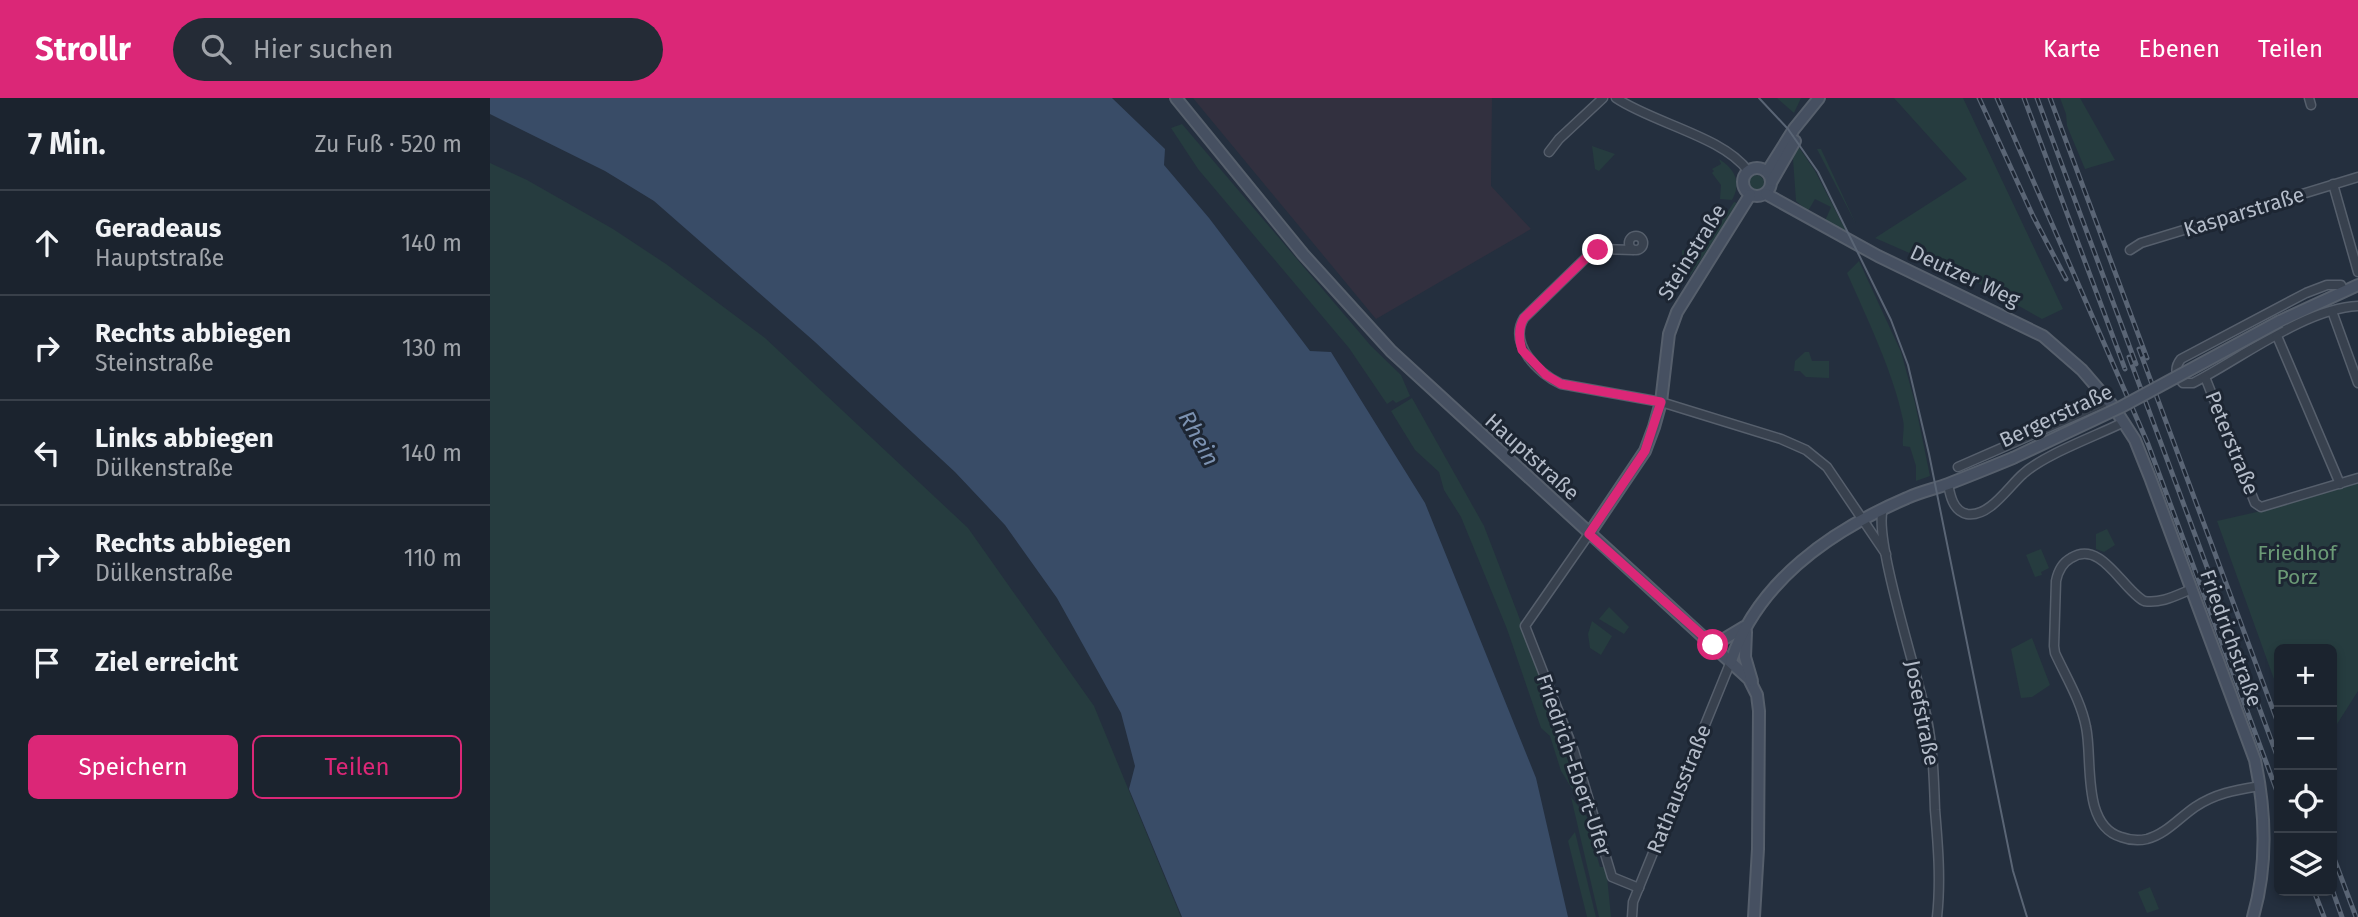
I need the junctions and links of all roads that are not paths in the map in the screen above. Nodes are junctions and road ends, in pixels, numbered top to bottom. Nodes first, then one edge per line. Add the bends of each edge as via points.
1 (1175, 98) edge
2 (1603, 98) edge
3 (1616, 98) edge
4 (1819, 98) edge
5 (1549, 152) dead end
6 (1748, 171) junction
7 (1769, 176) junction
8 (2358, 177) edge
9 (2333, 184) junction
10 (1766, 194) junction
11 (1750, 195) junction
12 (1633, 250) dead end
13 (2130, 250) dead end
14 (2358, 272) edge
15 (2358, 286) edge
16 (2343, 290) junction
17 (2358, 306) edge
18 (2332, 311) junction
19 (2277, 336) junction
20 (2205, 377) junction
21 (2358, 383) edge
22 (2109, 401) junction
23 (1661, 402) junction
24 (2124, 422) junction
25 (1958, 467) dead end
26 (2358, 478) edge
27 (1948, 484) junction
28 (2340, 484) junction
29 (1883, 509) junction
30 (1863, 520) junction
31 (1589, 534) junction
32 (1886, 554) junction
33 (2192, 589) junction
34 (1746, 625) junction
35 (1525, 626) joint
36 (1706, 639) junction
37 (1731, 661) junction
38 (1753, 687) junction
39 (2260, 786) junction
40 (1639, 888) junction
41 (1632, 917) edge
42 (1754, 917) edge
43 (1937, 917) edge
44 (2253, 917) edge

1 - 31 street, Hauptstraße via 1303,254 1391,351
2 - 5 street
3 - 6 street via 1720,148
4 - 7 street
6 - 7 street via 1758,168
6 - 11 street via 1743,183
7 - 10 street via 1771,187
8 - 9 street, Kasparstraße
9 - 13 street, Kasparstraße
9 - 14 street
10 - 11 street
10 - 22 street, Deutzer Weg via 1878,256 2043,336
11 - 23 street, Steinstraße via 1672,323
12 - 23 street, Josefstraße via 1591,253 1524,318 1521,346 1546,375 1561,384
15 - 16 street, Bergerstraße
16 - 20 street, Bergerstraße via 2341,285 2327,285 2306,293 2177,365 2176,374 2183,383
16 - 27 street, Bergerstraße, bridge via 2121,407
17 - 18 street
18 - 19 street
18 - 21 street
19 - 20 street
19 - 28 street
20 - 28 street, Peterstraße via 2255,503 2261,507
22 - 24 street, Deutzer Weg
22 - 25 street, Bergerstraße
23 - 30 street, Josefstraße via 1806,450 1827,467
23 - 31 street, Steinstraße via 1645,451
24 - 27 street, Bergerstraße via 2039,463 1997,501 1973,514 1957,508
24 - 33 street, Friedrichstraße
26 - 28 street
27 - 29 street, Bergerstraße
29 - 30 street, Bergerstraße
29 - 32 street, Josefstraße via 1880,518
30 - 32 street, Josefstraße
30 - 34 street, Bergerstraße via 1793,568
31 - 35 street, Steinstraße
31 - 36 street, Hauptstraße
32 - 43 street, Josefstraße via 1931,742
33 - 39 street, Friedrichstraße via 2247,735
33 - 39 street via 2153,602 2138,598 2105,563 2090,555 2077,554 2060,568 2053,646 2086,726 2093,804 2104,827 2115,836 2145,840 2218,794
34 - 36 street via 1724,639
34 - 37 street, Bergerstraße
34 - 38 street via 1744,651
35 - 40 street, Friedrich-Ebert-Ufer via 1574,751 1612,877
36 - 37 street, Hauptstraße
37 - 38 street, Hauptstraße
37 - 40 street, Rathausstraße
38 - 42 street via 1759,711
39 - 44 street, Friedrichstraße via 2262,881
40 - 41 street, Rathausstraße

